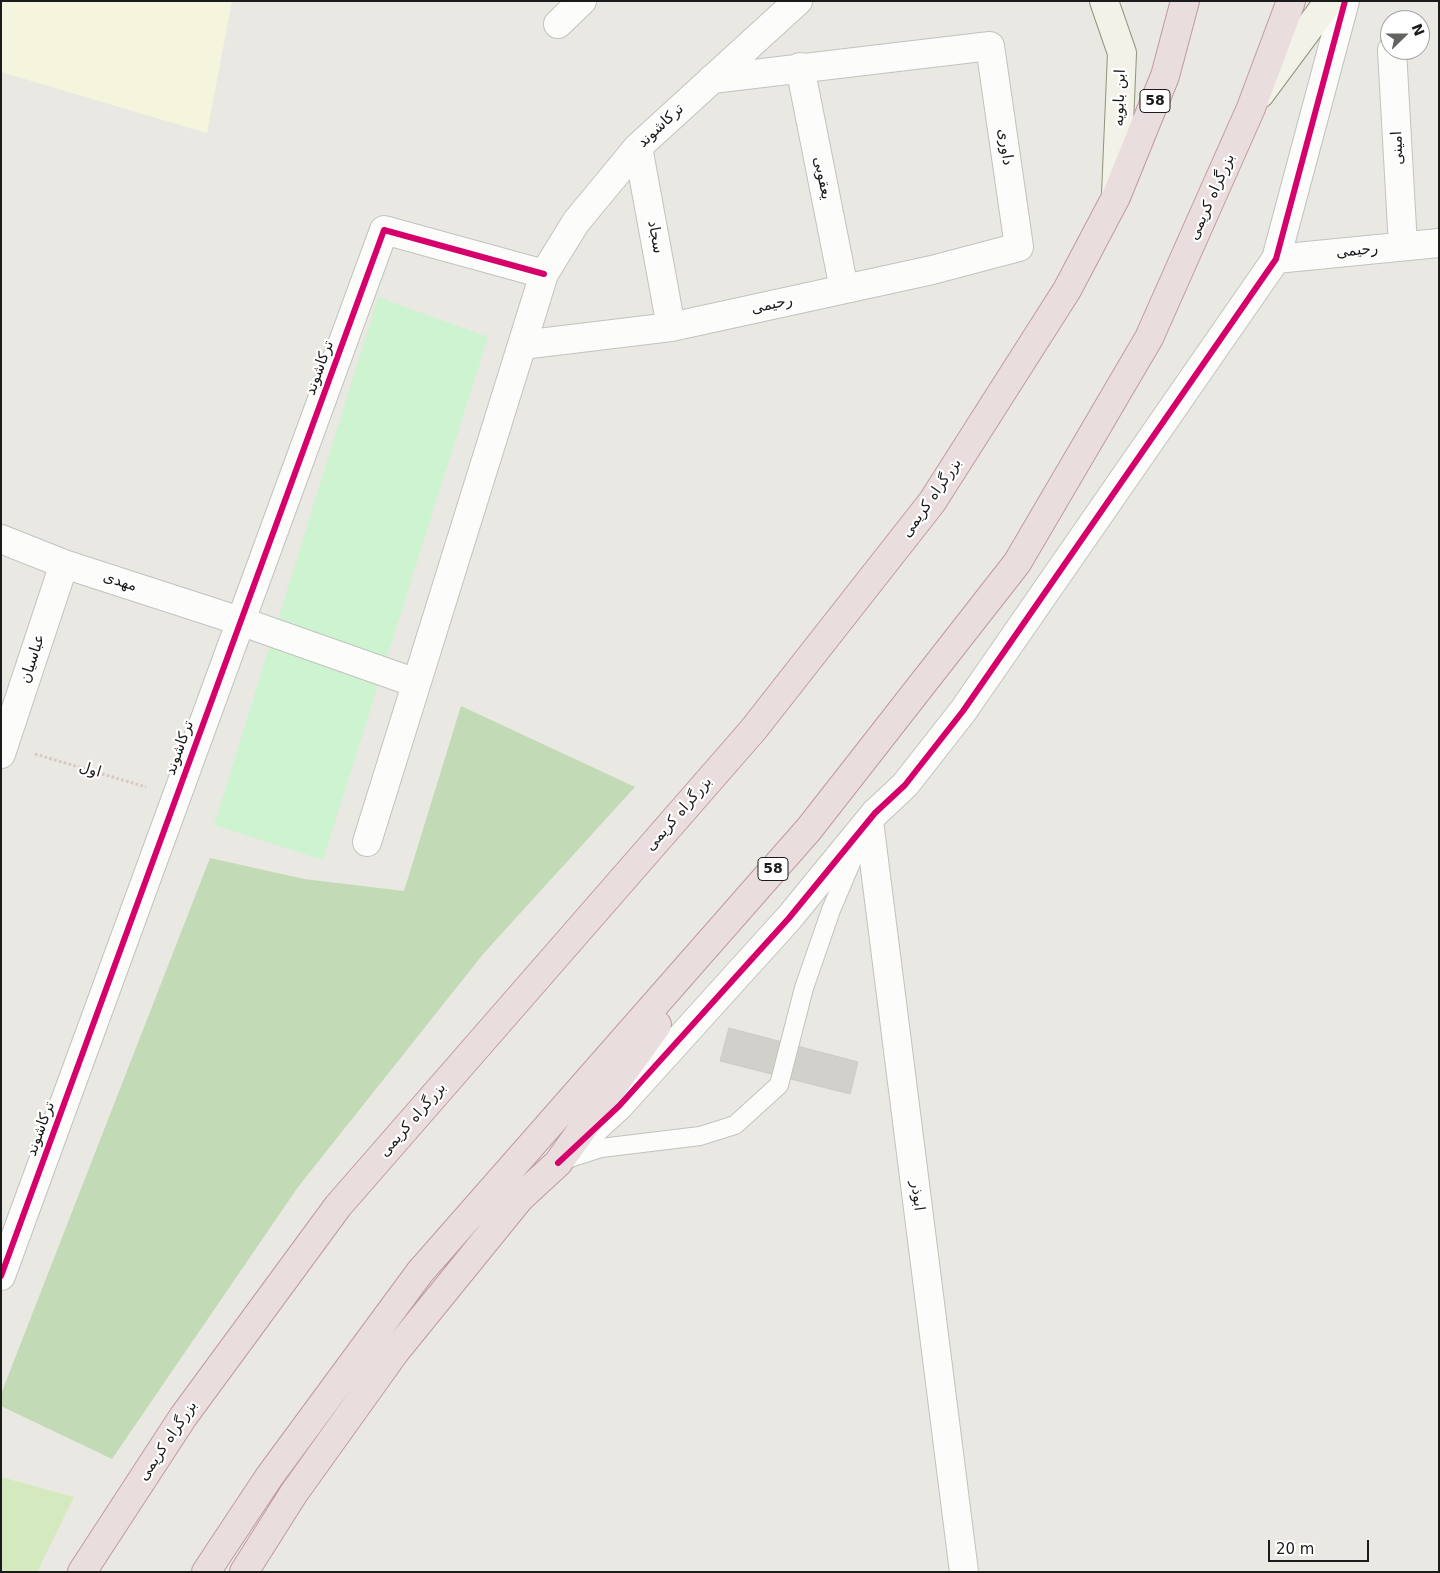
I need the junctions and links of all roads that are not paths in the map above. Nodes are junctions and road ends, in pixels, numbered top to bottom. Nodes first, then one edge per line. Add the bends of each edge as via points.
1 (582, 1) edge
2 (1104, 1) edge
3 (1185, 1) edge
4 (1291, 1) edge
5 (1329, 1) edge
6 (1345, 1) edge
7 (786, 5) edge
8 (558, 24) dead end
9 (1393, 60) edge
10 (800, 67) junction
11 (712, 79) junction
12 (1251, 108) junction
13 (638, 147) junction
14 (1116, 197) junction
15 (1439, 243) edge
16 (1402, 246) junction
17 (1019, 247) joint
18 (1276, 259) junction
19 (544, 274) junction
20 (844, 289) junction
21 (671, 327) junction
22 (522, 345) junction
23 (1, 539) edge
24 (64, 564) junction
25 (240, 621) junction
26 (416, 682) junction
27 (11, 693) edge
28 (3, 749) edge
29 (869, 821) junction
30 (367, 842) dead end
31 (752, 893) junction
32 (558, 1162) junction
33 (6, 1247) edge
34 (1, 1276) edge
35 (82, 1572) edge
36 (206, 1572) edge
37 (244, 1572) edge
38 (964, 1572) edge

1 - 8 street
2 - 14 street, ابن بابویه via 1122,53
3 - 14 highway, بزرگراه کریمی / 58 via 1165,76
4 - 12 highway, بزرگراه کریمی / 58
5 - 12 street
6 - 18 street
7 - 11 street, ترکاشوند
9 - 16 street, امینی
10 - 11 street
10 - 17 street, داوری via 990,46
10 - 20 street, یعقوبی
11 - 13 street, ترکاشوند
12 - 31 highway, بزرگراه کریمی / 58 via 1149,338 1017,563 820,814
13 - 19 street, ترکاشوند via 576,222
13 - 21 street, سجاد
14 - 35 highway, بزرگراه کریمی / 58 via 1067,290 932,502 753,730 338,1206 183,1417
15 - 16 street, رحیمی
16 - 18 street, رحیمی
17 - 20 street, رحیمی
18 - 29 street via 963,711 905,785
19 - 22 street, ترکاشوند
19 - 25 street, ترکاشوند via 384,230
20 - 21 street, رحیمی
21 - 22 street, رحیمی
22 - 26 street, ترکاشوند
23 - 24 street, مهدی
24 - 25 street, مهدی
24 - 27 street, عباسیان
25 - 26 street, مهدی
25 - 33 street, ترکاشوند
26 - 30 street, ترکاشوند
27 - 28 street, عباسیان
29 - 32 street via 789,918 619,1106
29 - 32 lane via 831,910 804,988 779,1085 735,1125 700,1136 601,1148
29 - 38 street, ابوذر
31 - 32 highway
31 - 36 highway, بزرگراه کریمی / 58 via 420,1272 269,1477
32 - 37 highway via 520,1198 395,1352 294,1493
33 - 34 street, ترکاشوند

